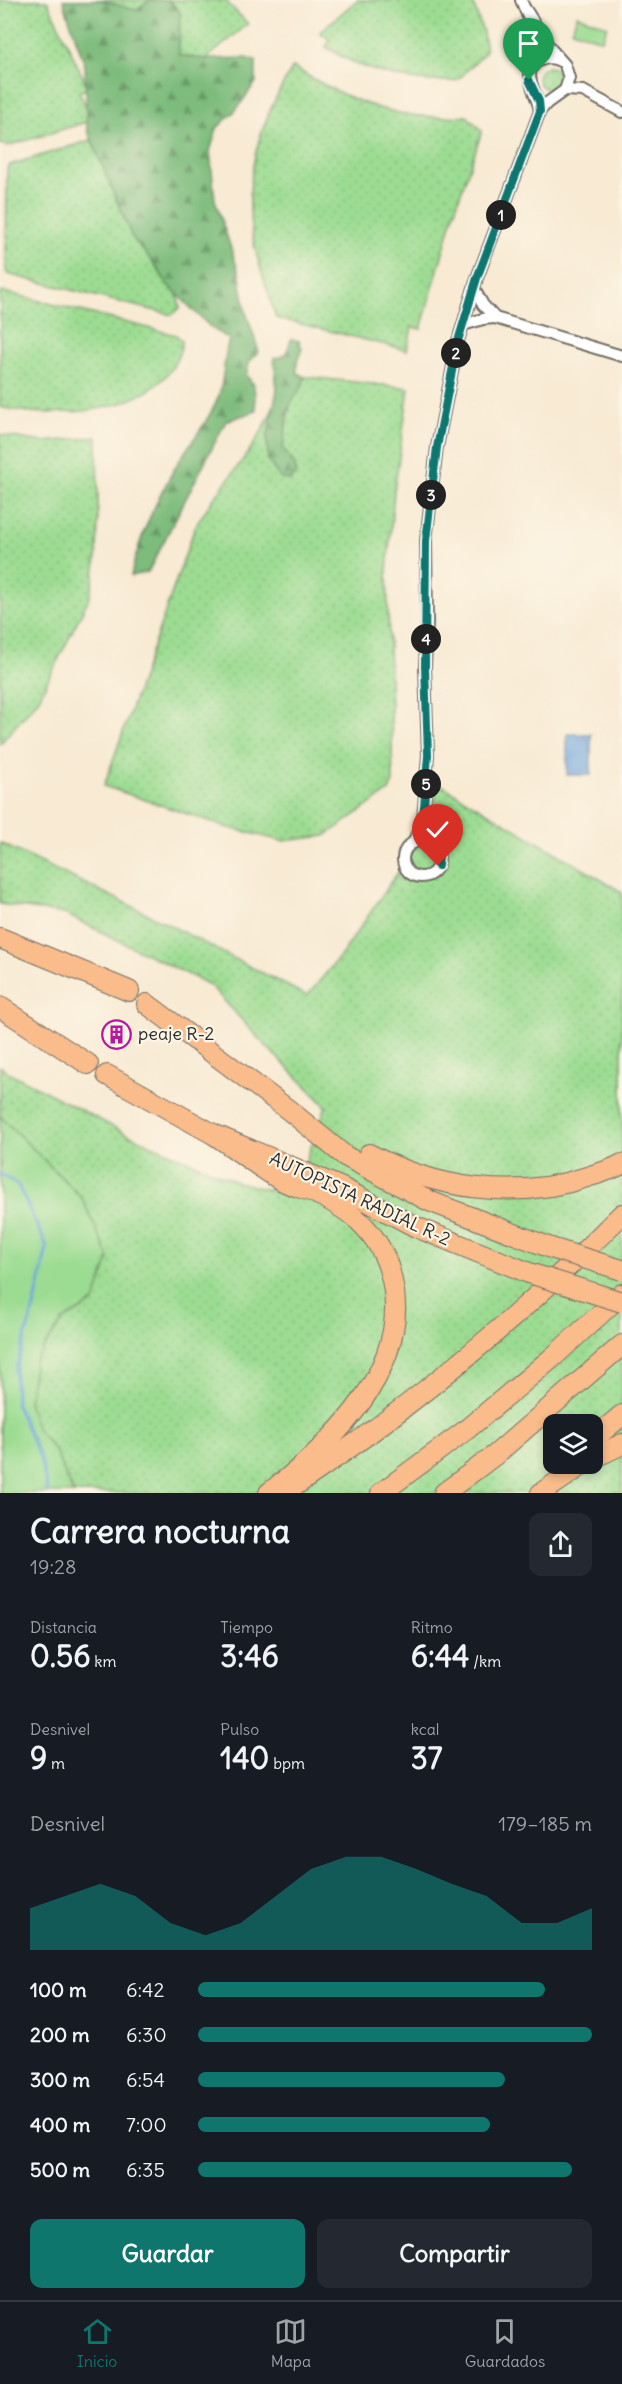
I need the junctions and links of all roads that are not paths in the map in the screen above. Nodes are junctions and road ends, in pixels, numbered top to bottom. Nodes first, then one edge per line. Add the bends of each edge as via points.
1 (524, 5) edge
2 (560, 61) junction
3 (537, 62) junction
4 (565, 90) junction
5 (535, 92) junction
6 (554, 97) junction
7 (540, 111) junction
8 (622, 112) edge
9 (474, 289) junction
10 (495, 318) junction
11 (463, 325) junction
12 (622, 356) edge
13 (423, 820) junction
14 (413, 843) junction
15 (431, 844) junction
16 (0, 938) edge
17 (129, 991) dead end
18 (147, 1004) dead end
19 (0, 1007) edge
20 (88, 1064) dead end
21 (107, 1075) dead end
22 (290, 1111) junction
23 (215, 1135) junction
24 (622, 1164) edge
25 (622, 1214) edge
26 (622, 1270) edge
27 (622, 1294) edge
28 (622, 1302) edge
29 (622, 1345) edge
30 (622, 1415) edge
31 (603, 1431) edge
32 (622, 1444) edge
33 (603, 1454) edge
34 (549, 1474) edge
35 (569, 1474) edge
36 (269, 1493) edge
37 (285, 1493) edge
38 (381, 1493) edge
39 (444, 1493) edge
40 (525, 1493) edge
41 (541, 1493) edge

1 - 2 street
1 - 3 street via 537,38
2 - 3 street via 548,58
2 - 4 street via 568,71
3 - 5 street via 529,80
4 - 6 street
4 - 8 street via 583,91
5 - 6 street
5 - 7 street
6 - 7 street
7 - 9 street
9 - 10 street
9 - 11 street
10 - 11 street
10 - 12 street
11 - 13 street via 437,447 426,541 428,755
13 - 14 street
13 - 15 street
14 - 15 street
14 - 15 street via 404,854 403,863 412,875 422,878 438,866 439,856
16 - 17 highway
18 - 22 highway, AUTOPISTA RADIAL R-2
19 - 20 highway
21 - 23 highway, AUTOPISTA RADIAL R-2
22 - 24 highway via 405,1171 483,1189 562,1185
22 - 26 highway, AUTOPISTA RADIAL R-2, bridge via 345,1156 429,1201 551,1248
23 - 28 highway, AUTOPISTA RADIAL R-2, bridge via 342,1188 416,1227 529,1273
23 - 36 highway via 280,1181 328,1200 358,1221 383,1253 395,1294 392,1340 372,1384 327,1441
25 - 37 highway via 488,1341 391,1418
27 - 38 highway via 466,1430
29 - 39 highway via 495,1455
30 - 31 highway
32 - 33 highway
34 - 40 highway
35 - 41 highway

